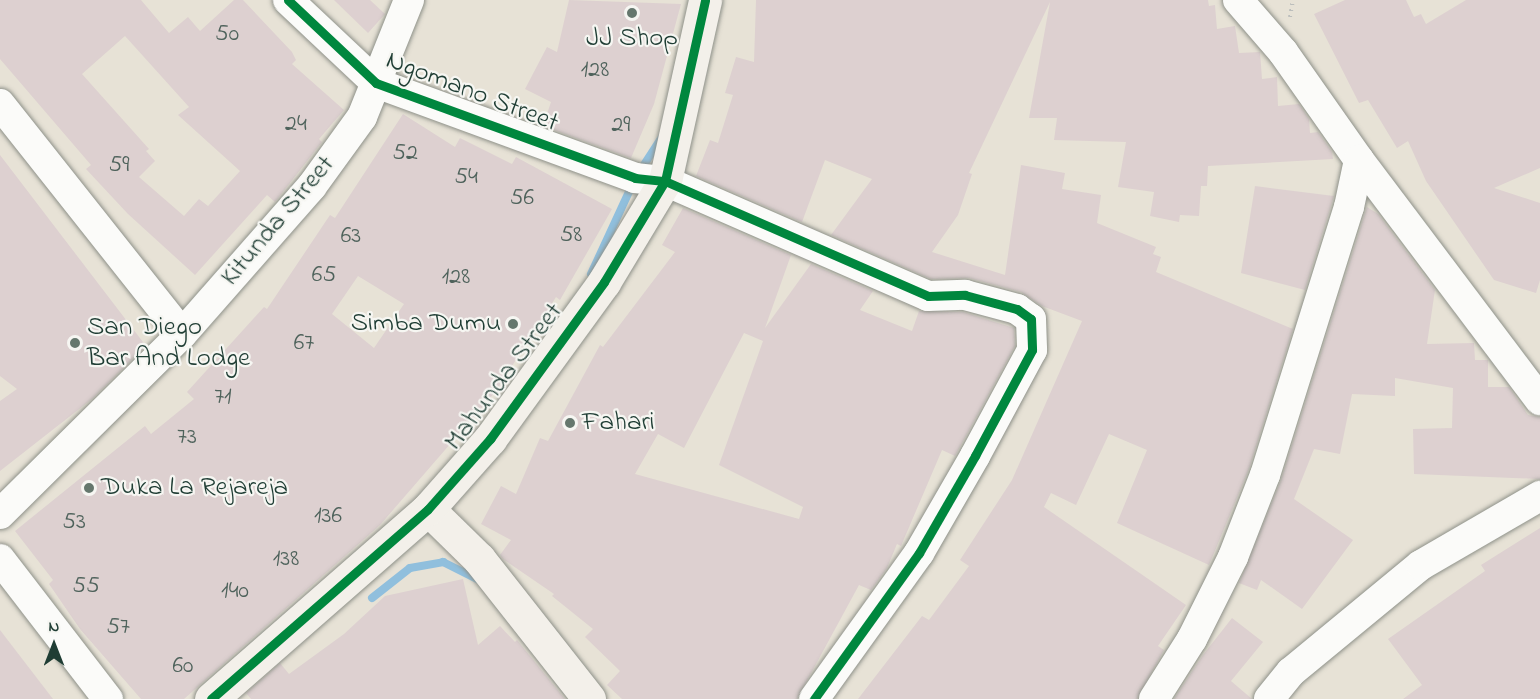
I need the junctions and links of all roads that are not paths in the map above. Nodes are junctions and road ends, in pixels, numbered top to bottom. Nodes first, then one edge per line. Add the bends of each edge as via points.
1 (288, 0) edge
2 (409, 0) edge
3 (705, 0) edge
4 (1238, 0) edge
5 (376, 83) junction
6 (0, 104) edge
7 (1359, 160) junction
8 (665, 181) junction
9 (182, 334) junction
10 (1540, 400) edge
11 (1540, 496) edge
12 (428, 509) junction
13 (0, 514) edge
14 (0, 559) edge
15 (108, 699) edge
16 (211, 699) edge
17 (589, 699) edge
18 (814, 699) edge
19 (1154, 699) edge
20 (1269, 699) edge

1 - 5 street, Ngomano Street
2 - 5 street, Kitunda Street
3 - 8 street, Mahunda Street
4 - 7 street via 1283,52
5 - 8 street, Ngomano Street via 635,178
5 - 9 street, Kitunda Street via 362,117 312,186
6 - 9 street
7 - 10 street
7 - 19 street via 1349,207 1265,475 1233,557 1192,639
8 - 12 street, Mahunda Street via 604,282 564,338 490,439
8 - 18 street, Ngomano Street via 928,296 965,295 1017,309 1031,319 1032,350 975,456 919,553
9 - 13 street, Kitunda Street
11 - 20 street via 1421,565 1291,672
12 - 16 street, Mahunda Street
12 - 17 street via 479,559
14 - 15 street

